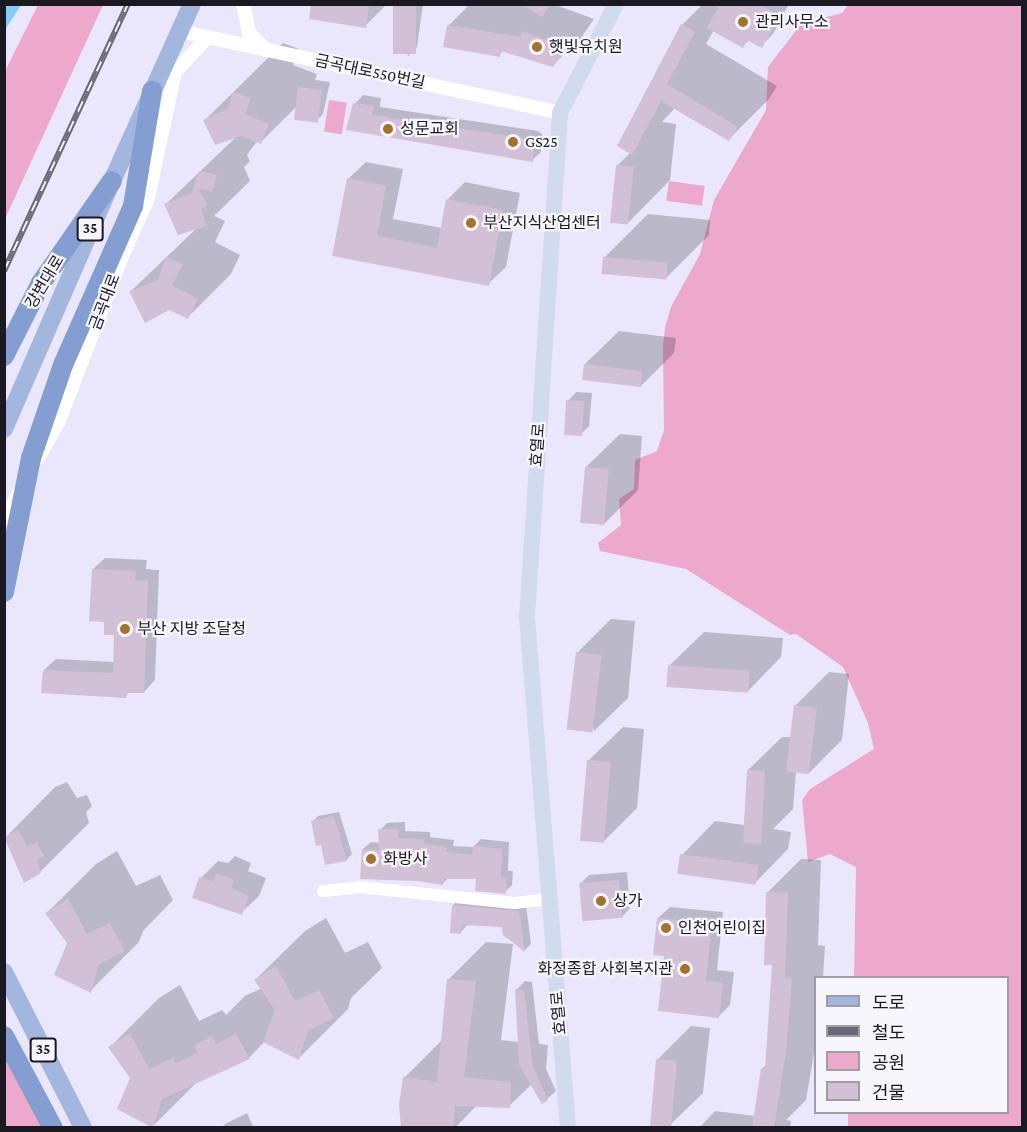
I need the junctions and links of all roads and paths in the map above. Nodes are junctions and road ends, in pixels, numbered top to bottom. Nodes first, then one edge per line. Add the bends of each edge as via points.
1 (192, 4) edge
2 (243, 4) edge
3 (616, 4) edge
4 (176, 37) junction
5 (208, 37) junction
6 (266, 50) junction
7 (175, 72) junction
8 (152, 91) junction
9 (560, 113) junction
10 (112, 181) junction
11 (4, 356) edge
12 (4, 429) edge
13 (4, 520) edge
14 (4, 592) edge
15 (323, 891) dead end
16 (550, 899) junction
17 (4, 972) edge
18 (4, 1036) edge
19 (53, 1128) edge
20 (83, 1128) edge
21 (568, 1128) edge

1 - 4 main road, 금곡대로 / 35
2 - 6 street via 249,33
3 - 9 main road, 효열로
4 - 5 street, 금곡대로550번길
4 - 7 street, 금곡대로
4 - 8 main road, 금곡대로 / 35
5 - 6 street, 금곡대로550번길
5 - 7 street
6 - 9 street, 금곡대로550번길
7 - 13 street, 금곡대로 via 148,198 59,421
8 - 10 main road, 금곡대로 / 35
8 - 14 highway via 133,206 63,365 31,458
9 - 16 main road, 효열로 via 527,617
10 - 11 highway, 강변대로 via 41,283
10 - 12 main road, 금곡대로 / 35
15 - 16 street via 358,887 515,903
16 - 21 main road, 효열로
17 - 20 main road, 35
18 - 19 highway

